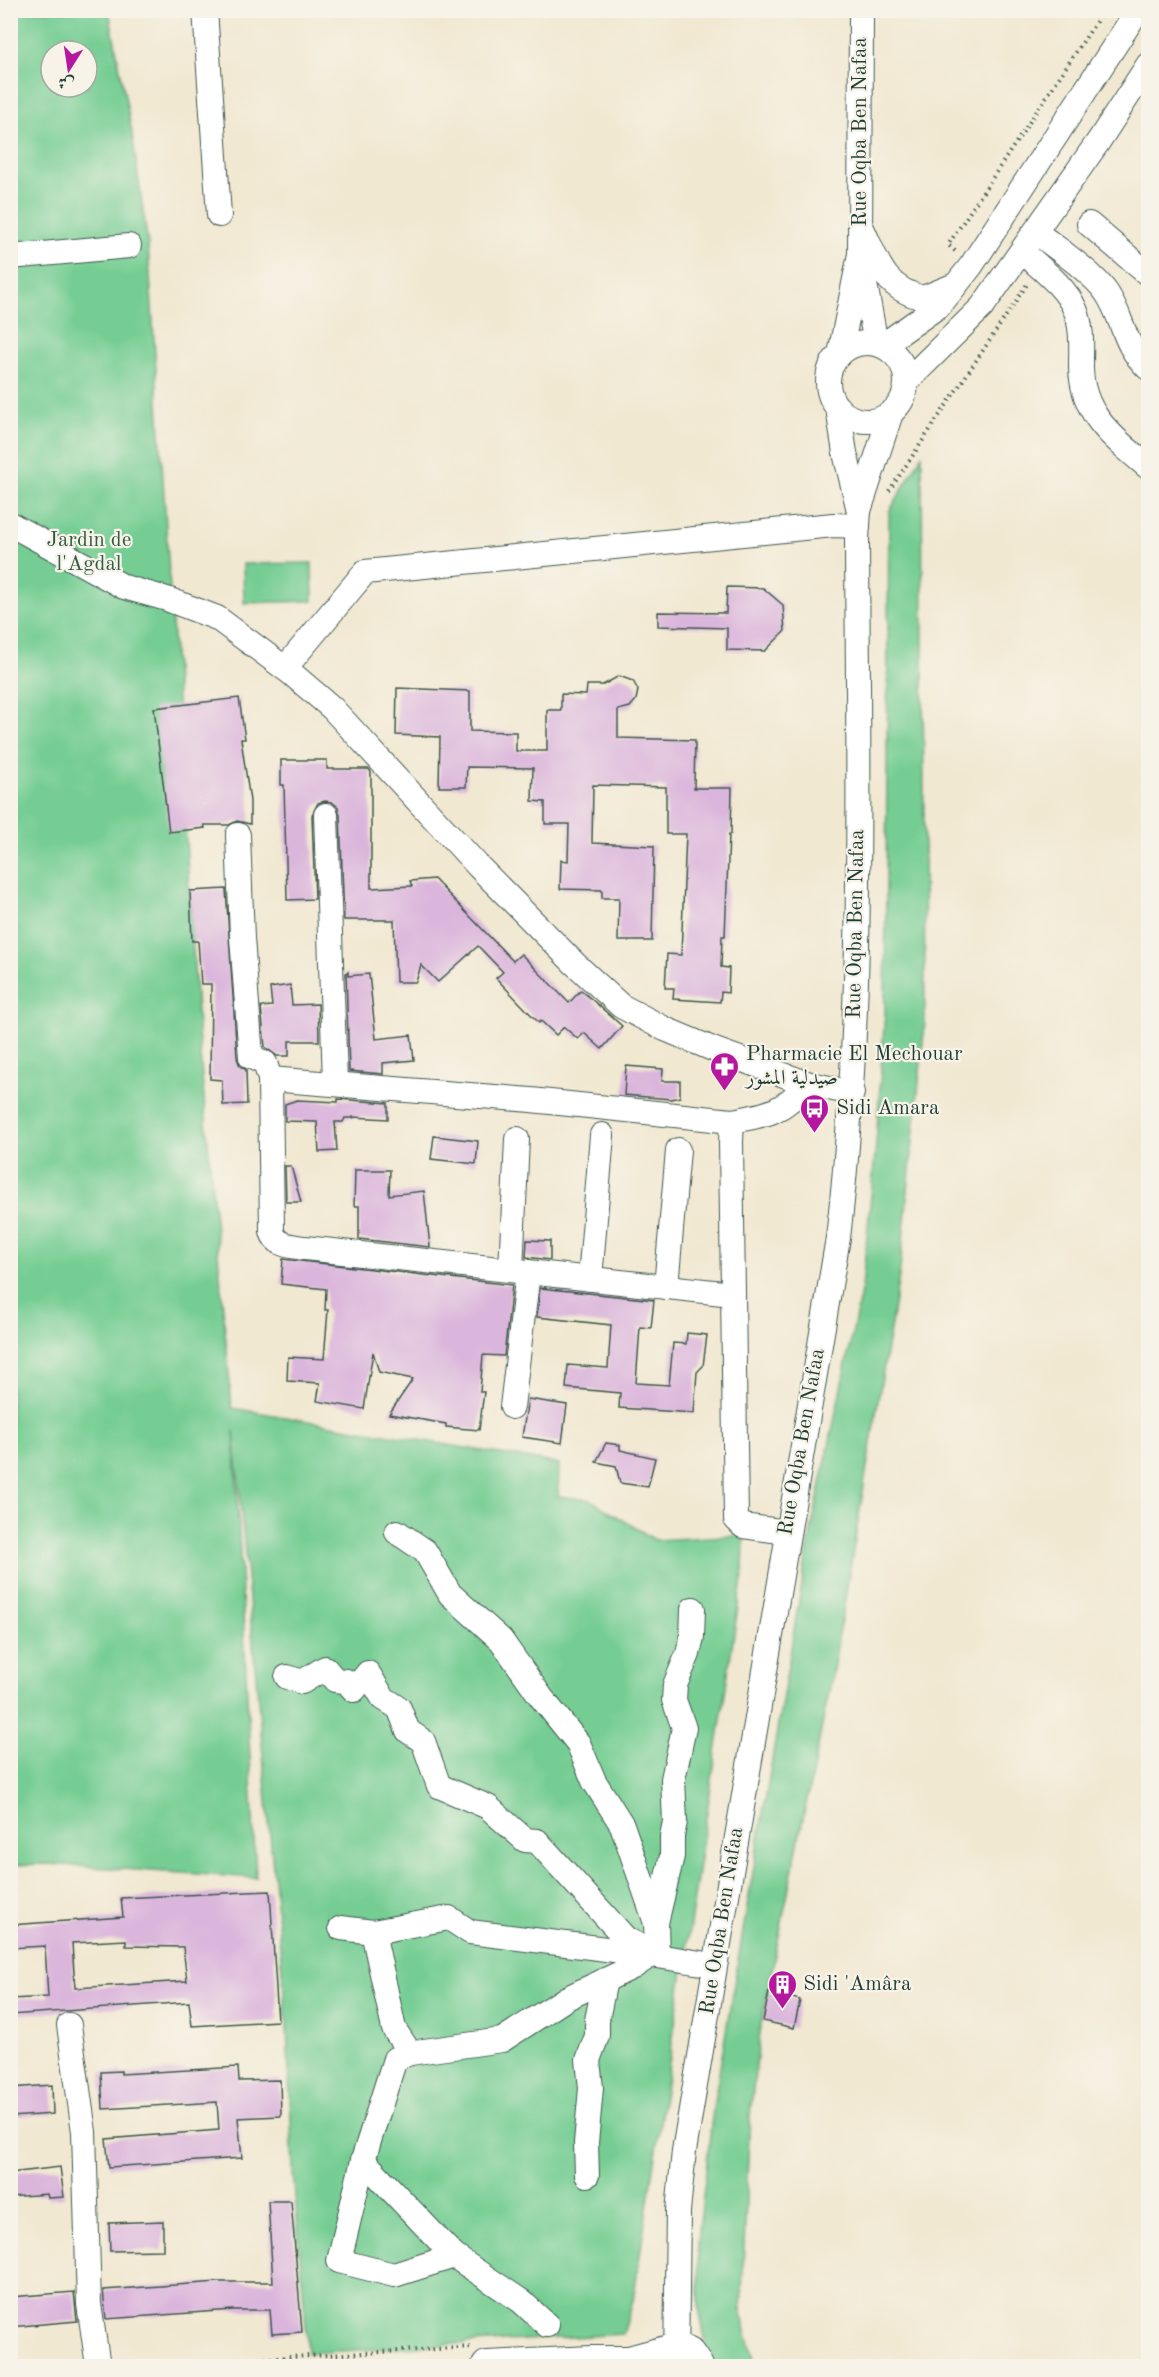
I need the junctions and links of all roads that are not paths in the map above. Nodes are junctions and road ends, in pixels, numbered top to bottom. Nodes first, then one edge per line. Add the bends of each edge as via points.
1 (205, 10) edge
2 (861, 10) edge
3 (1138, 10) edge
4 (1149, 65) edge
5 (219, 215) dead end
6 (1089, 224) dead end
7 (860, 225) junction
8 (1036, 232) junction
9 (129, 246) dead end
10 (860, 254) junction
11 (10, 257) edge
12 (1030, 259) junction
13 (964, 274) junction
14 (1149, 274) edge
15 (880, 345) junction
16 (840, 354) junction
17 (1149, 368) edge
18 (906, 382) junction
19 (838, 408) junction
20 (891, 413) junction
21 (1149, 467) edge
22 (859, 519) junction
23 (10, 524) edge
24 (285, 668) junction
25 (326, 815) dead end
26 (238, 835) dead end
27 (270, 1078) junction
28 (335, 1082) junction
29 (806, 1083) junction
30 (852, 1093) junction
31 (732, 1121) junction
32 (602, 1135) dead end
33 (517, 1139) dead end
34 (678, 1150) dead end
35 (520, 1271) junction
36 (590, 1279) junction
37 (666, 1287) junction
38 (732, 1294) junction
39 (512, 1407) dead end
40 (397, 1532) dead end
41 (787, 1532) junction
42 (693, 1609) dead end
43 (287, 1677) dead end
44 (656, 1923) junction
45 (341, 1928) dead end
46 (373, 1932) junction
47 (654, 1955) junction
48 (714, 1965) junction
49 (604, 1980) junction
50 (69, 2025) dead end
51 (410, 2053) junction
52 (363, 2160) junction
53 (587, 2175) dead end
54 (454, 2256) junction
55 (547, 2325) dead end
56 (481, 2357) edge
57 (684, 2360) edge
58 (631, 2364) edge
59 (98, 2367) edge

1 - 5 street
2 - 7 street, Rue Oqba Ben Nafaa
3 - 13 street
4 - 8 street
6 - 14 street
7 - 10 street, Rue Oqba Ben Nafaa
7 - 13 street via 884,274 899,289 923,298 936,294
8 - 12 street
8 - 17 street via 1101,286 1128,342
9 - 11 street
10 - 15 street, Rue Oqba Ben Nafaa
10 - 16 street, Rue Oqba Ben Nafaa
12 - 18 street
12 - 21 street via 1069,297 1078,318 1081,378 1089,407 1107,432
13 - 15 street via 940,305
15 - 16 street via 854,345
15 - 18 street via 901,363
16 - 19 street via 828,375 831,398
18 - 20 street via 902,399
19 - 20 street via 858,420
19 - 22 street, Rue Oqba Ben Nafaa
20 - 22 street, Rue Oqba Ben Nafaa
22 - 24 street via 833,525 365,572
22 - 30 street, Rue Oqba Ben Nafaa via 859,858
23 - 24 street via 124,587 217,618
24 - 29 street via 332,708 486,874 621,1006 665,1029
25 - 28 street
26 - 27 street via 251,1057 264,1063
27 - 28 street
27 - 35 street via 272,1231 278,1241 305,1248
28 - 31 street
29 - 30 street
29 - 31 street via 782,1107 765,1115
30 - 41 street, Rue Oqba Ben Nafaa via 838,1238
31 - 38 street
32 - 36 street
33 - 35 street
34 - 37 street
35 - 36 street
35 - 39 street
36 - 37 street
37 - 38 street
38 - 41 street via 736,1519 743,1526
40 - 44 street via 425,1551 450,1594 501,1640 578,1743 594,1781 622,1825
41 - 48 street, Rue Oqba Ben Nafaa
42 - 44 street via 688,1654 675,1685 674,1700 684,1728 673,1779 672,1856
43 - 47 street via 302,1682 325,1668 335,1680 346,1681 354,1690 368,1673 382,1698 399,1708 408,1731 423,1741 440,1785 488,1807 525,1840 537,1841 627,1939
44 - 47 street
45 - 46 street
46 - 47 street via 449,1918 470,1932
46 - 51 street via 394,2029
47 - 48 street
47 - 49 street
48 - 57 street, Rue Oqba Ben Nafaa via 678,2211
49 - 51 street via 567,1998 502,2040
49 - 53 street via 597,2036 588,2060 591,2088
50 - 59 street via 84,2132 89,2304
51 - 52 street via 395,2059
52 - 54 street
52 - 54 street via 339,2261 394,2275
54 - 55 street via 521,2301
56 - 58 main road
57 - 58 main road

